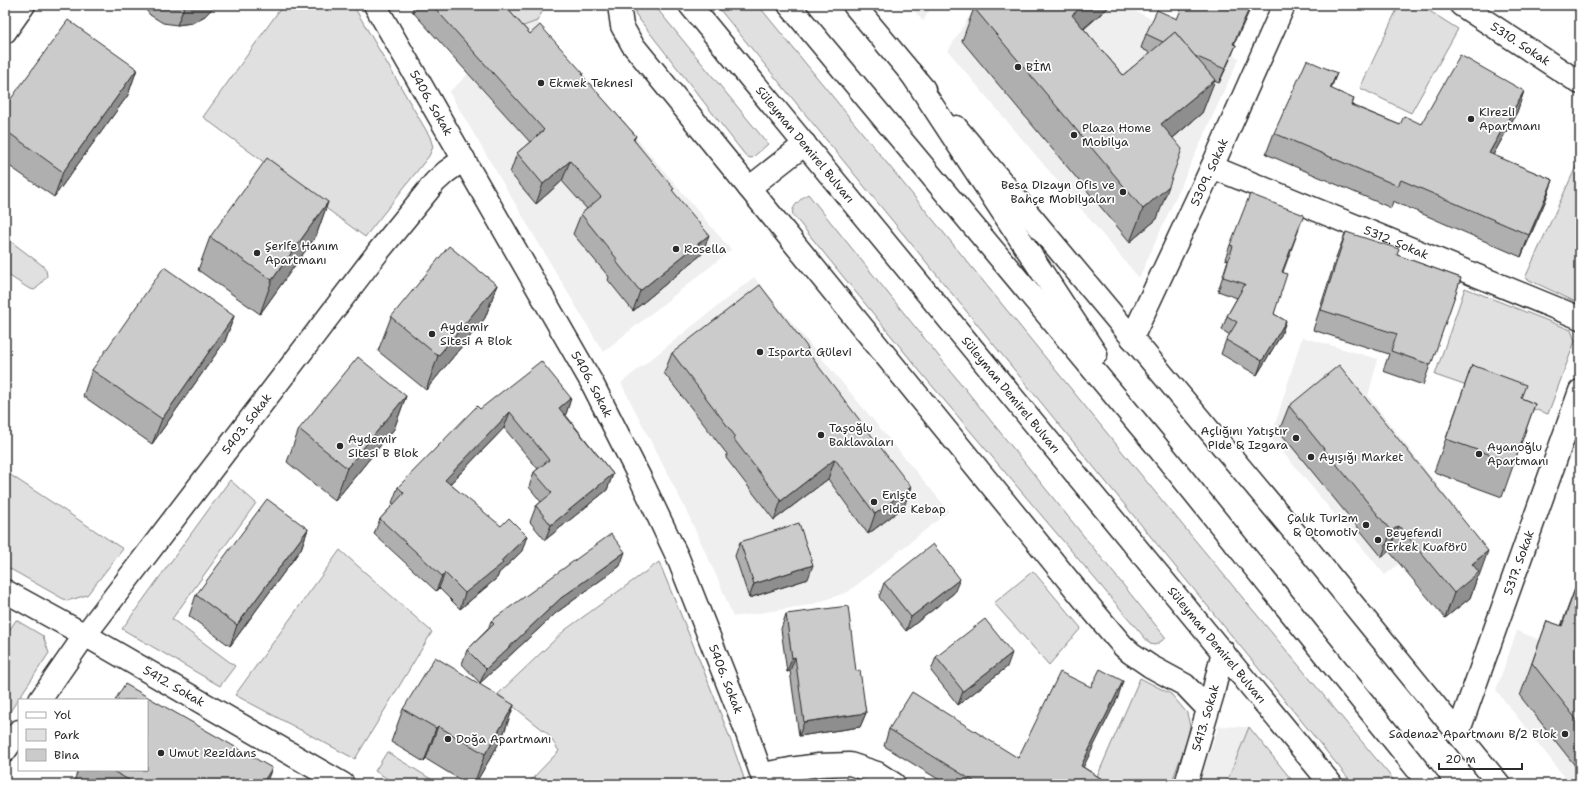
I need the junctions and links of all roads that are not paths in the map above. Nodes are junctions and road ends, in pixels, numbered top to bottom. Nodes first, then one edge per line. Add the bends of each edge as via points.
1 (24, 5) edge
2 (375, 5) edge
3 (619, 5) edge
4 (690, 5) edge
5 (789, 5) edge
6 (854, 5) edge
7 (1284, 5) edge
8 (1461, 5) edge
9 (5, 32) edge
10 (911, 73) junction
11 (1580, 83) edge
12 (804, 144) junction
13 (464, 159) junction
14 (1212, 167) junction
15 (749, 188) junction
16 (1580, 318) edge
17 (1132, 338) junction
18 (1580, 392) edge
19 (1155, 444) junction
20 (5, 591) edge
21 (85, 635) junction
22 (1223, 651) junction
23 (41, 699) edge
24 (1208, 709) junction
25 (18, 732) edge
26 (1458, 733) junction
27 (5, 751) edge
28 (764, 779) edge
29 (343, 784) edge
30 (894, 784) edge
31 (1186, 784) edge
32 (1331, 784) edge
33 (1429, 784) edge
34 (1499, 784) edge

1 - 9 main road
2 - 13 main road, 5406. Sokak
3 - 15 main road via 622,26 632,44
4 - 12 main road, Süleyman Demirel Bulvarı
5 - 19 main road
6 - 10 main road
7 - 14 main road, 5309. Sokak
8 - 11 main road, 5310. Sokak
10 - 17 main road
10 - 19 main road
12 - 15 main road
12 - 22 main road, Süleyman Demirel Bulvarı
13 - 21 main road, 5403. Sokak via 435,182 383,246
13 - 28 main road, 5406. Sokak via 592,383 642,482 678,558
14 - 16 main road, 5312. Sokak
14 - 17 main road, 5309. Sokak
15 - 24 main road via 1123,646 1150,666 1185,685
17 - 26 main road
18 - 26 main road, 5317. Sokak
19 - 33 main road
20 - 21 main road, 5412. Sokak
21 - 23 main road, 5403. Sokak
21 - 29 main road, 5412. Sokak
22 - 24 main road, 5413. Sokak
22 - 32 main road, Süleyman Demirel Bulvarı
24 - 31 main road, 5413. Sokak
25 - 27 main road
26 - 34 main road
28 - 30 main road via 790,769 850,764 877,773

